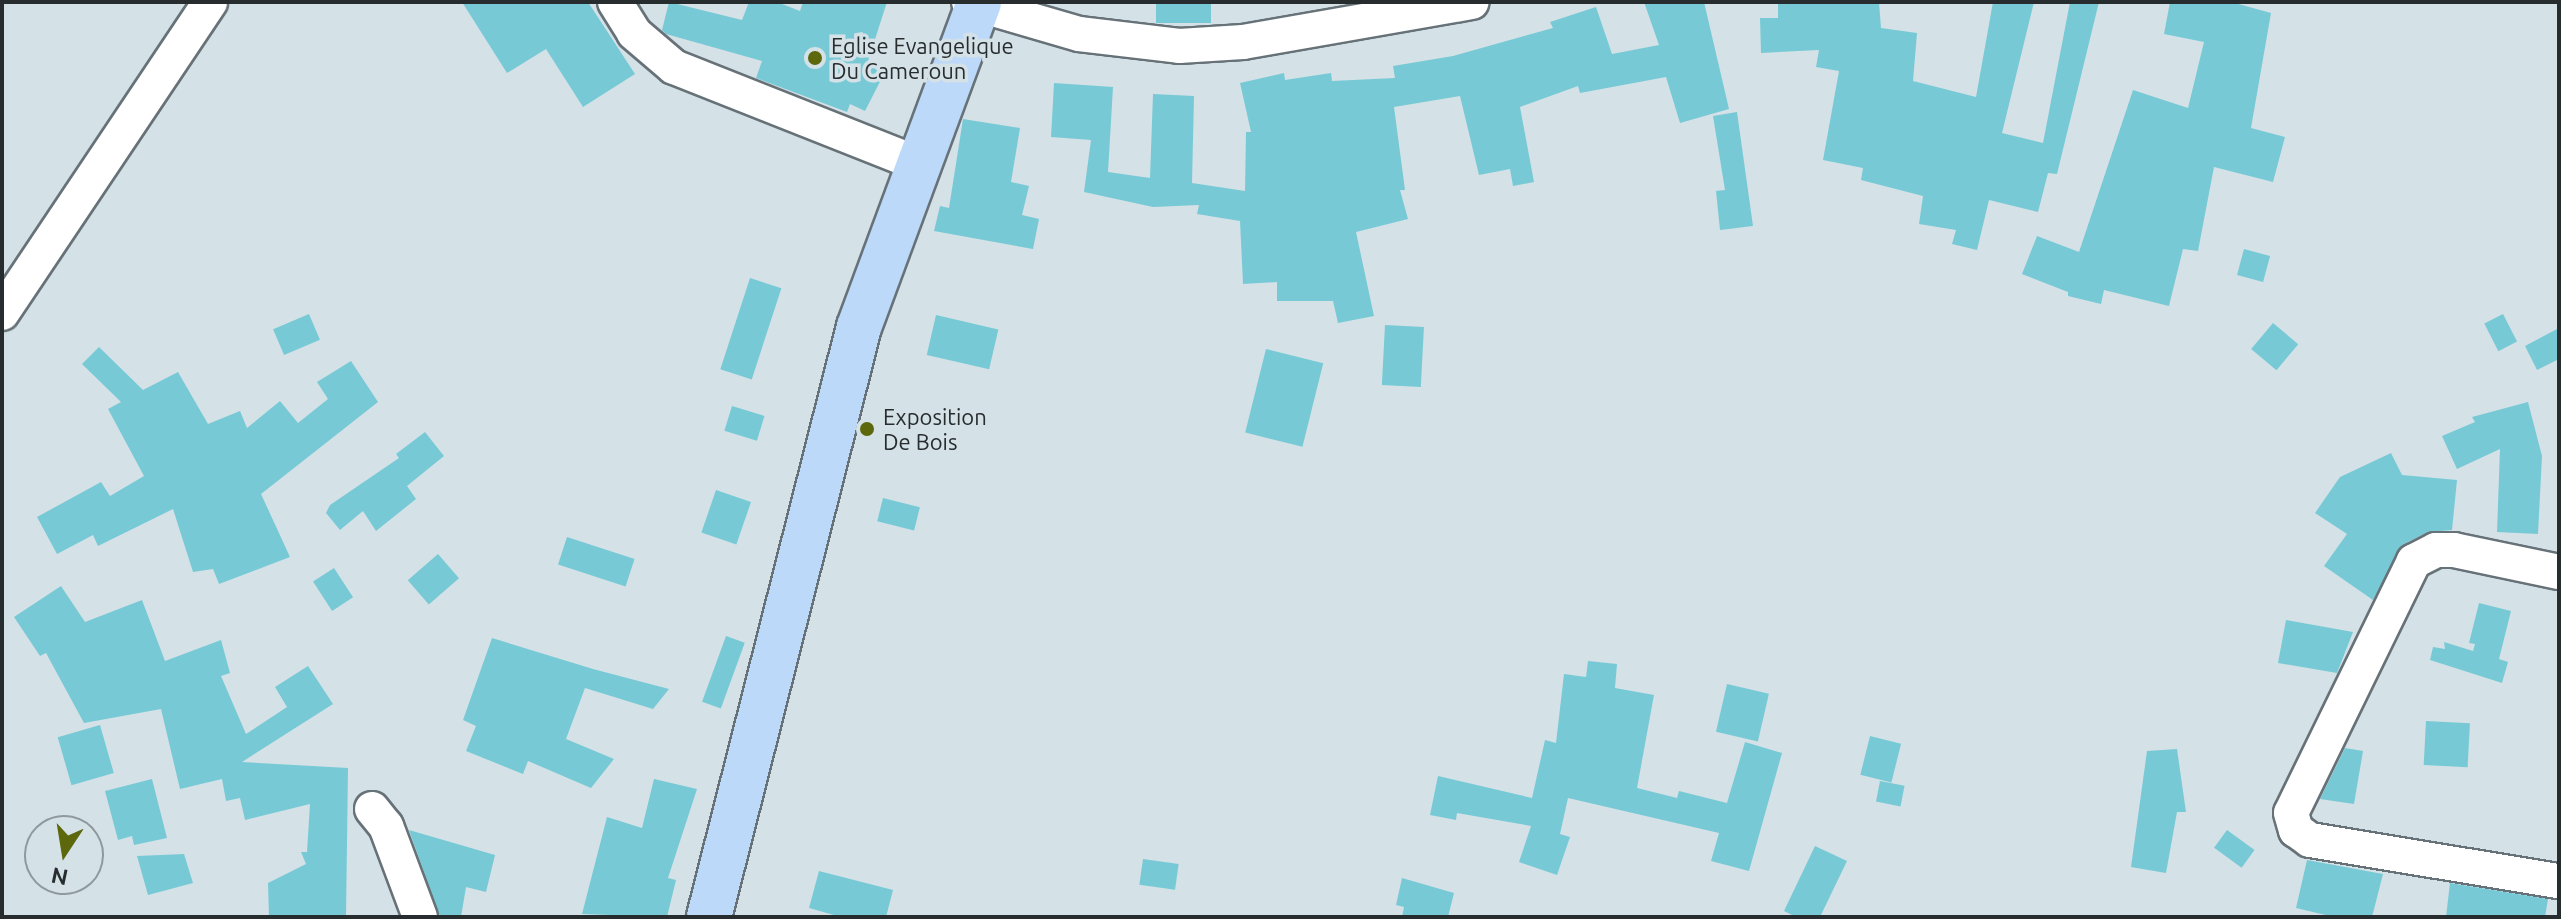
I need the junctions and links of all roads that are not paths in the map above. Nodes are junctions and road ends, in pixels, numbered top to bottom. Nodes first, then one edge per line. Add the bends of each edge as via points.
1 (210, 2) edge
2 (615, 2) edge
3 (1472, 2) edge
4 (975, 3) edge
5 (916, 163) junction
6 (2, 313) edge
7 (2559, 572) edge
8 (372, 809) dead end
9 (2559, 881) edge
10 (420, 917) edge
11 (709, 917) edge

1 - 6 street
2 - 5 street via 634,33 674,67
3 - 4 street via 1243,42 1179,46 1079,34
4 - 5 main road
5 - 11 main road via 851,355
7 - 9 street via 2454,550 2436,550 2414,561 2291,813 2296,830 2310,840
8 - 10 street via 386,826

